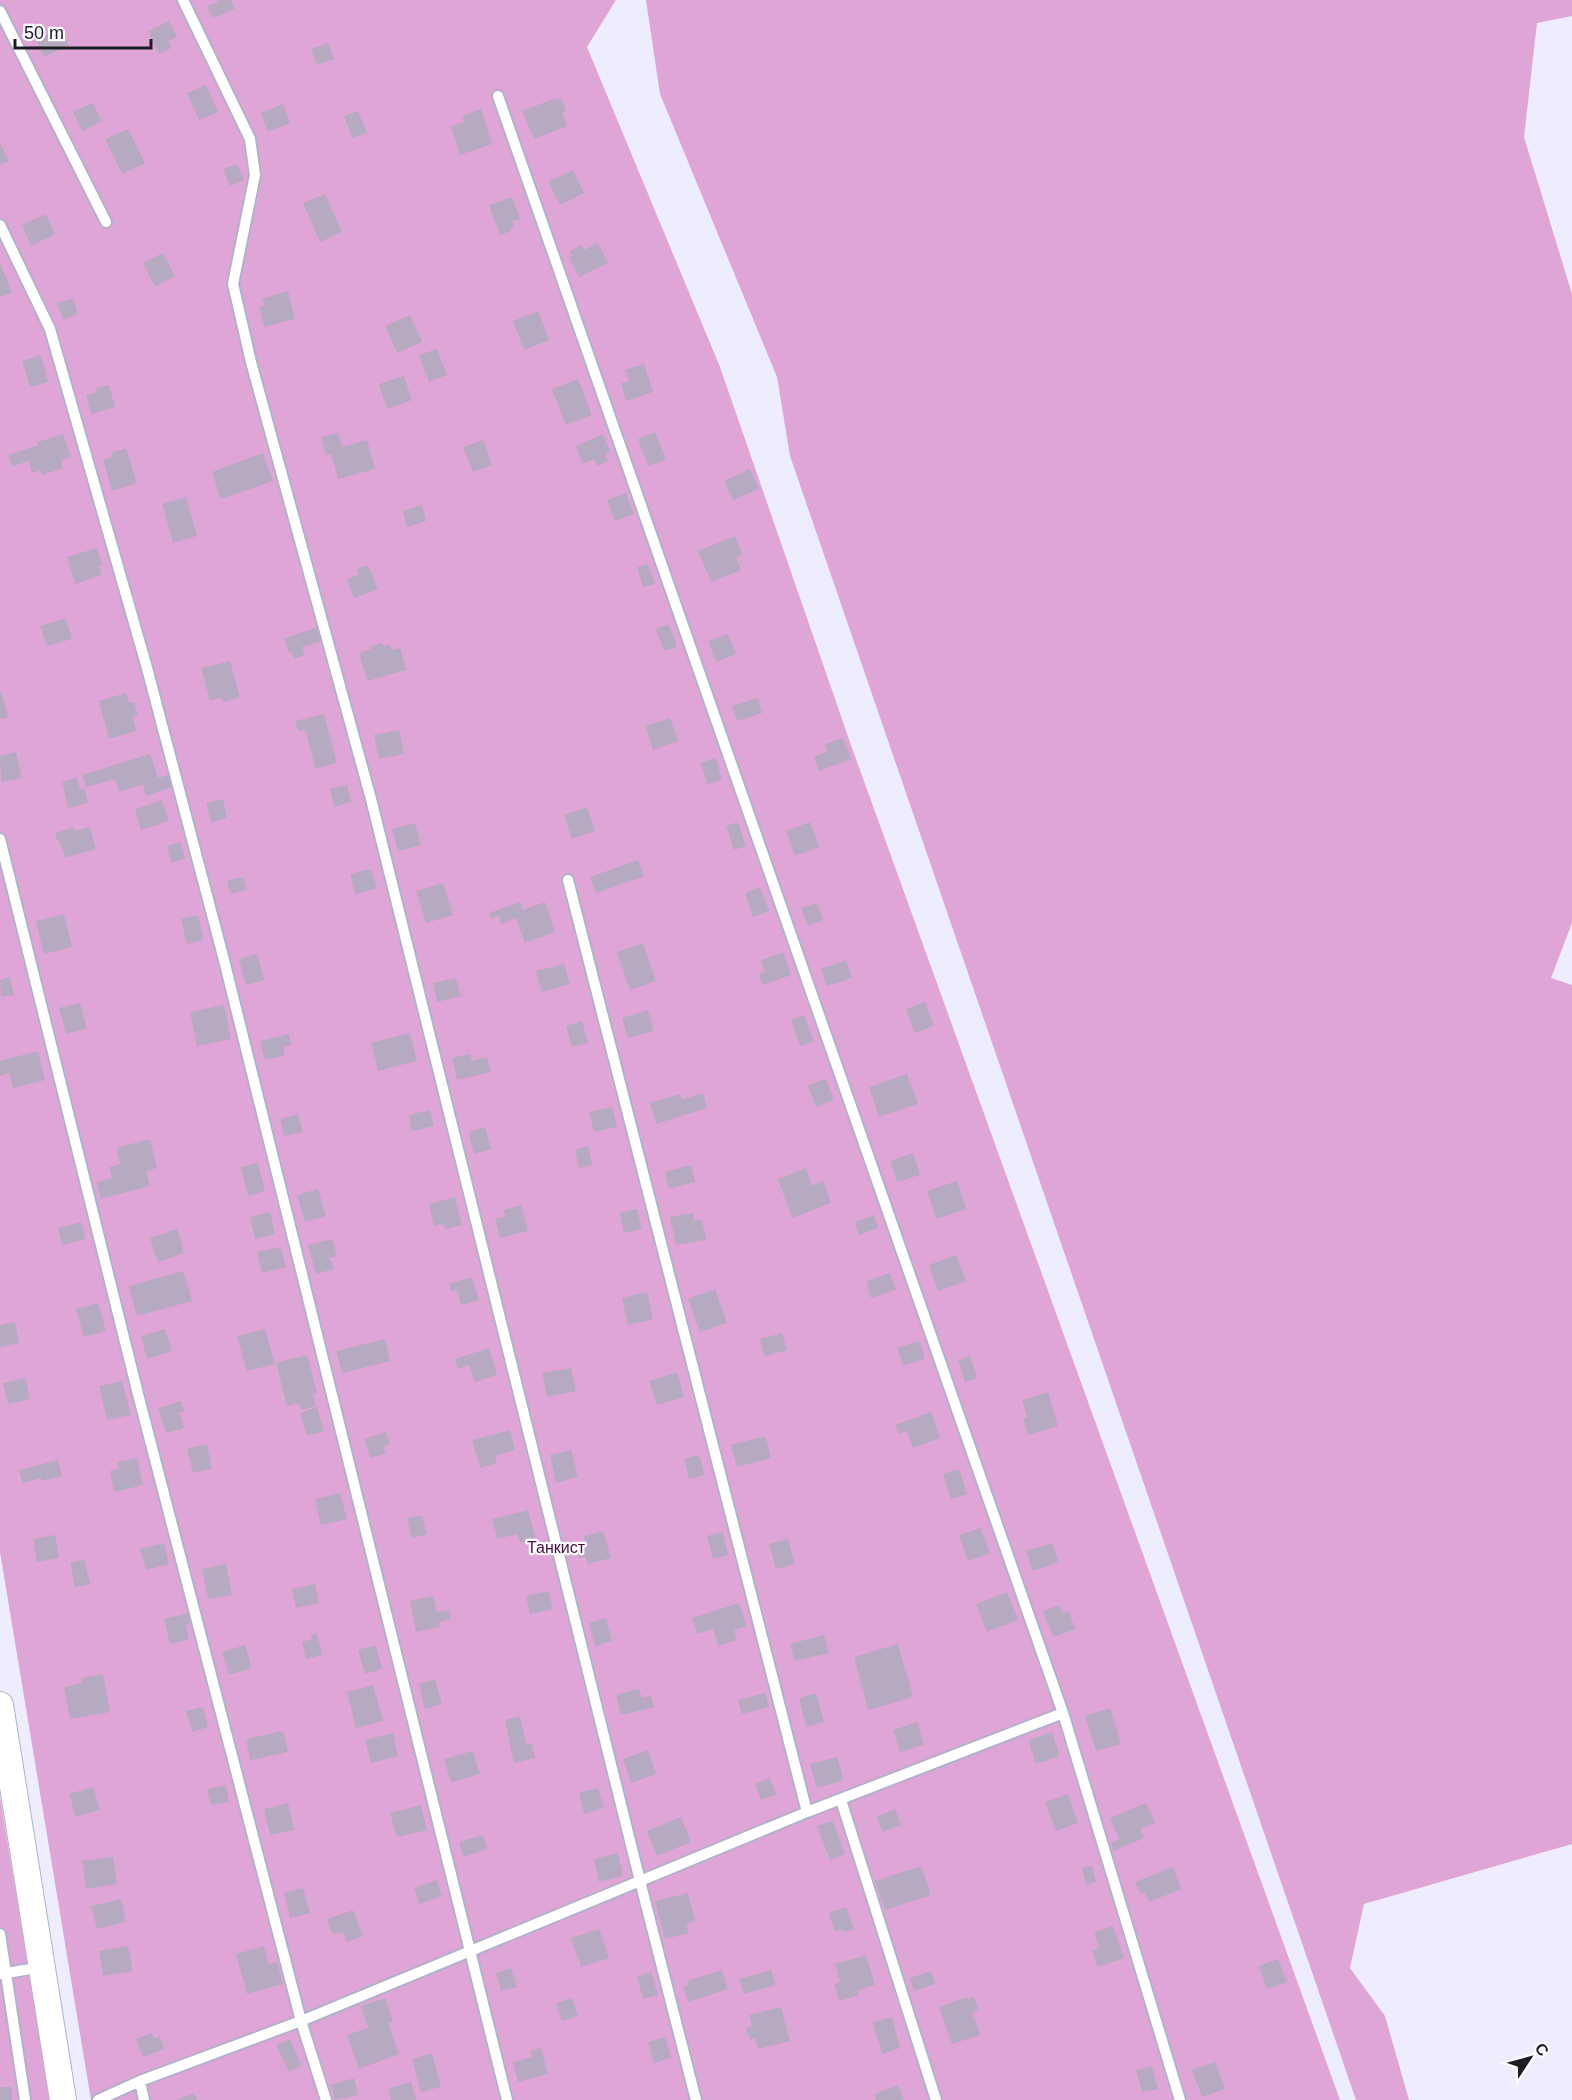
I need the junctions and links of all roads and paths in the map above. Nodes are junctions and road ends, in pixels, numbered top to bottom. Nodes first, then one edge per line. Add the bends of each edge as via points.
1 (183, 0) edge
2 (0, 11) edge
3 (498, 96) dead end
4 (106, 222) dead end
5 (0, 225) edge
6 (0, 839) edge
7 (568, 880) dead end
8 (1063, 1713) junction
9 (1, 1715) edge
10 (841, 1800) junction
11 (807, 1812) junction
12 (640, 1881) junction
13 (0, 1934) edge
14 (469, 1950) junction
15 (42, 1967) junction
16 (3, 1974) edge
17 (301, 2021) junction
18 (140, 2081) junction
19 (25, 2100) edge
20 (63, 2100) edge
21 (98, 2100) edge
22 (144, 2100) edge
23 (326, 2100) edge
24 (507, 2100) edge
25 (696, 2100) edge
26 (936, 2100) edge
27 (1180, 2100) edge

1 - 12 lane via 250,139 255,175 233,284 371,799
2 - 4 lane
3 - 8 lane
5 - 14 lane via 50,329 147,668 224,960
6 - 17 lane via 138,1394
7 - 11 lane
8 - 10 lane
8 - 27 lane
9 - 15 street
10 - 11 lane
10 - 26 lane
11 - 12 lane
12 - 14 lane
12 - 25 lane
13 - 16 lane
14 - 17 lane
14 - 24 lane
15 - 16 lane
15 - 20 street
16 - 19 lane
17 - 18 lane
17 - 23 lane
18 - 21 lane
18 - 22 lane

